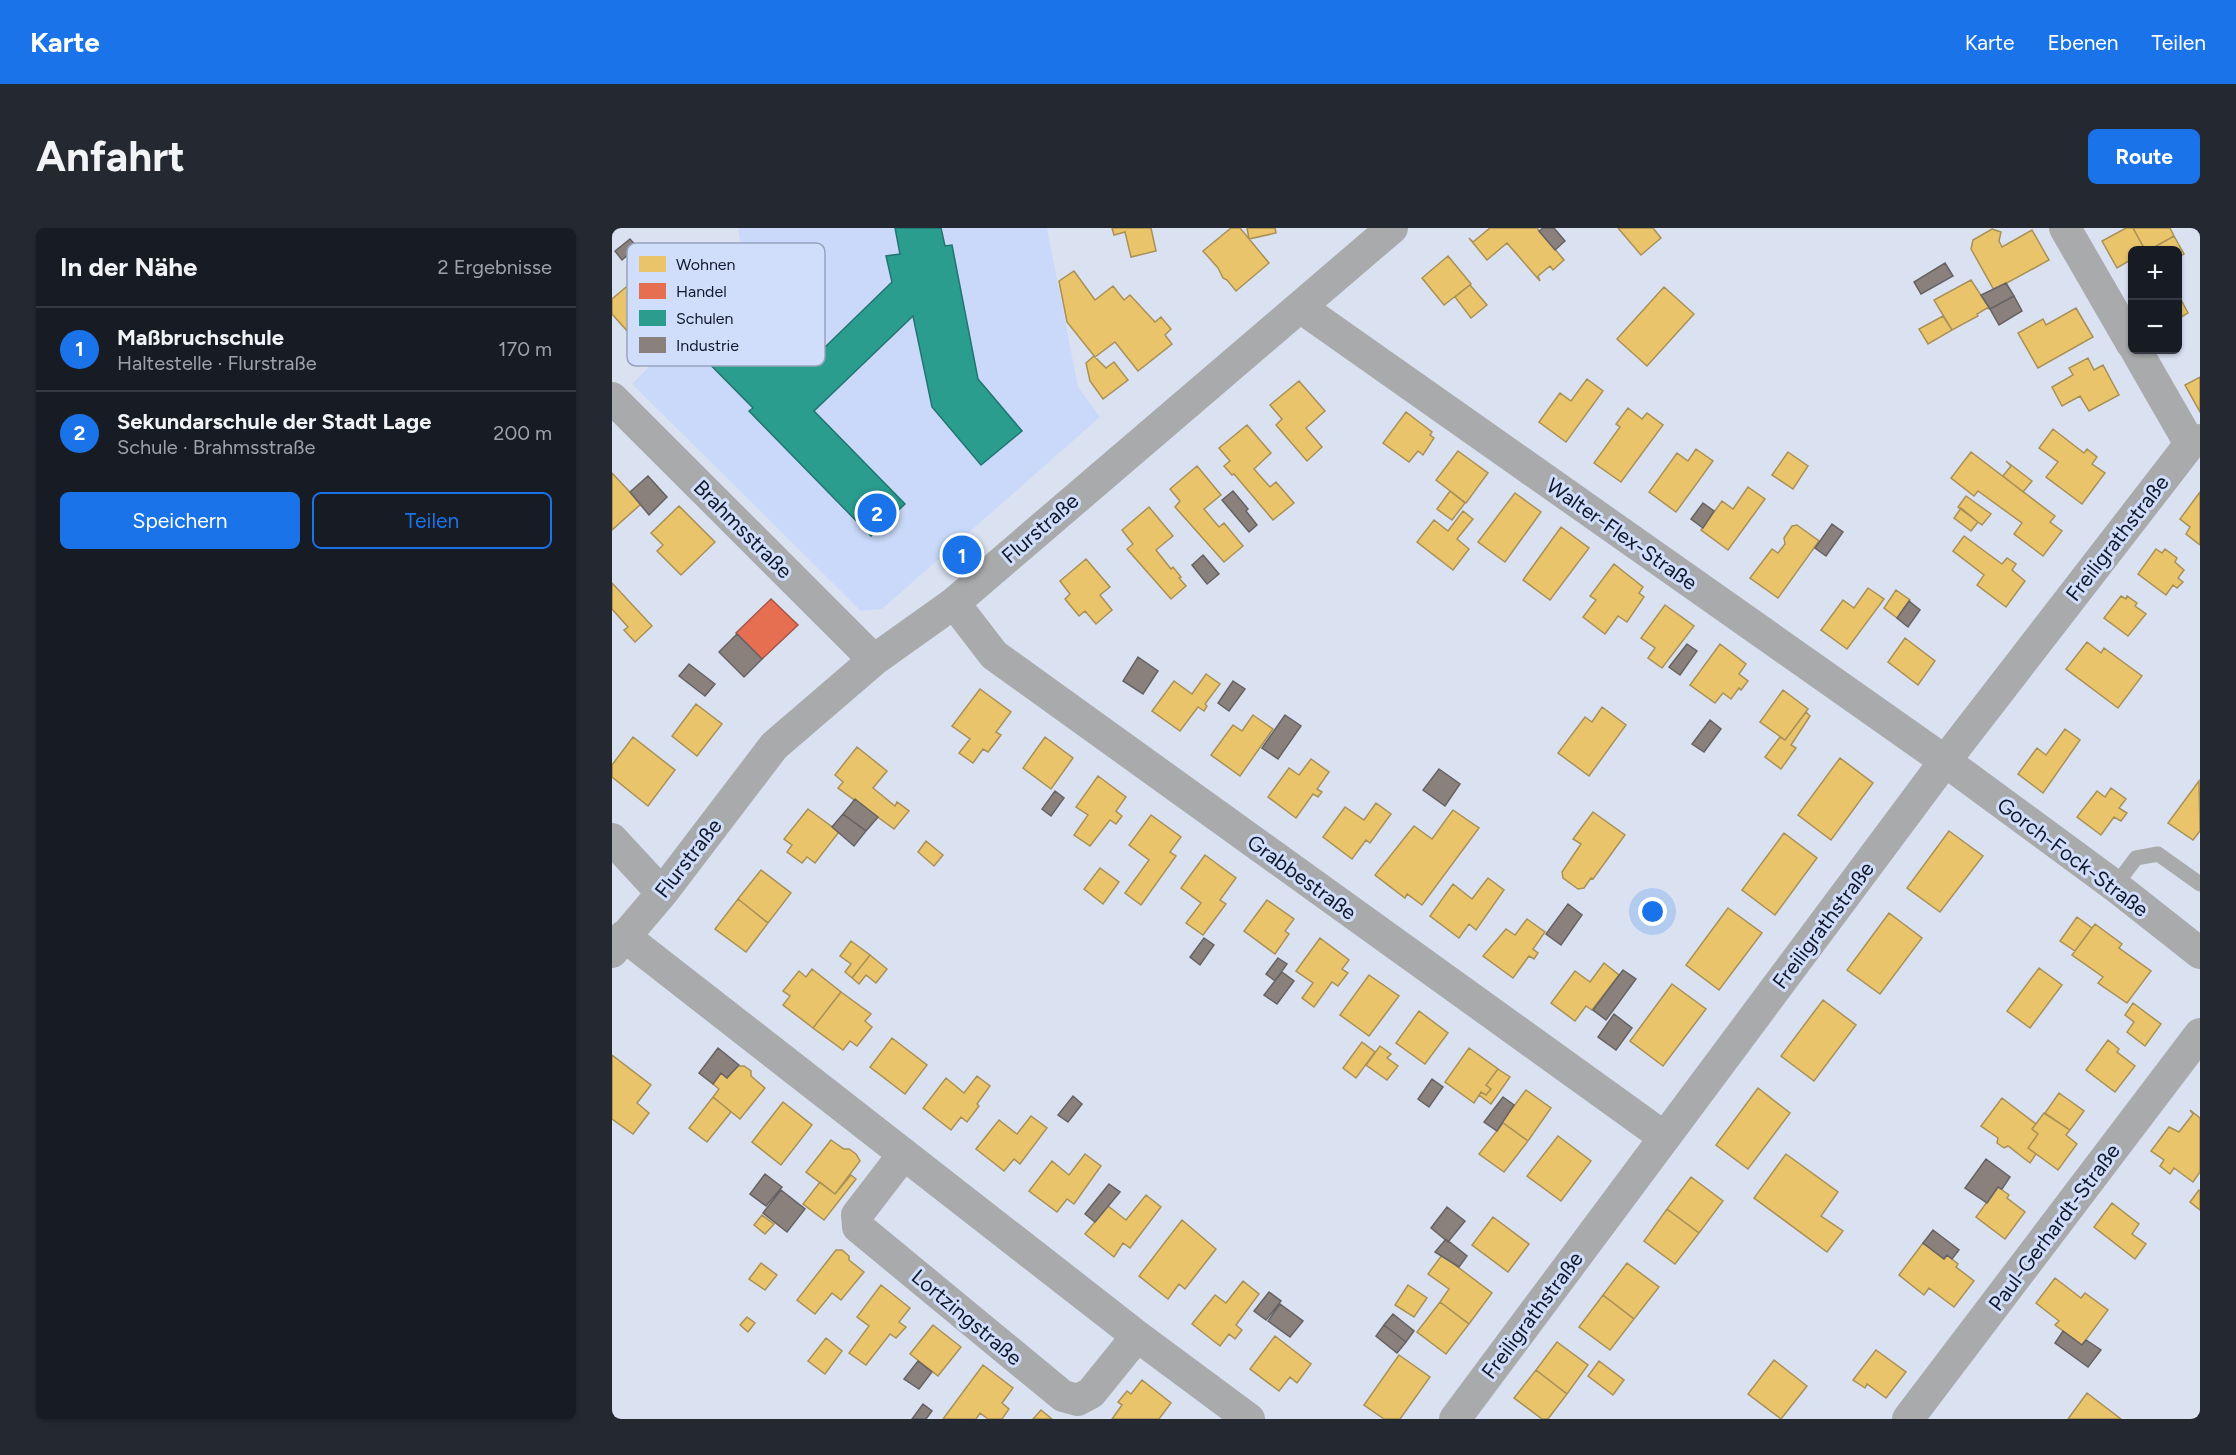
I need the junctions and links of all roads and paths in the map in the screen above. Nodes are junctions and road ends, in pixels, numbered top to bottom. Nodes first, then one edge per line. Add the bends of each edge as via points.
1 (1392, 228) edge
2 (2066, 228) edge
3 (1300, 307) junction
4 (2128, 335) edge
5 (2139, 354) edge
6 (612, 398) edge
7 (2195, 442) edge
8 (954, 603) junction
9 (874, 660) junction
10 (1945, 761) junction
11 (612, 839) edge
12 (2200, 884) edge
13 (2115, 886) junction
14 (663, 893) junction
15 (618, 944) edge
16 (2200, 953) edge
17 (2200, 1034) edge
18 (1664, 1137) junction
19 (903, 1155) junction
20 (1137, 1336) junction
21 (1250, 1419) edge
22 (1455, 1419) edge
23 (1908, 1419) edge

1 - 3 street, Flurstraße
2 - 4 street
3 - 8 street, Flurstraße
3 - 10 street, Walter-Flex-Straße
5 - 7 street
6 - 9 street, Brahmsstraße
7 - 10 street, Freiligrathstraße
8 - 9 street, Flurstraße
8 - 18 street, Grabbestraße via 994,655
9 - 14 street, Flurstraße via 774,746
10 - 13 street, Gorch-Fock-Straße
10 - 18 street, Freiligrathstraße
11 - 14 street
12 - 13 lane via 2158,854 2136,858
13 - 16 street, Gorch-Fock-Straße
14 - 15 street, Flurstraße
15 - 19 street
17 - 23 street, Paul-Gerhardt-Straße
18 - 22 street, Freiligrathstraße
19 - 20 street
19 - 20 street, Lortzingstraße via 857,1215 858,1227 1063,1396 1078,1400 1091,1393
20 - 21 street

